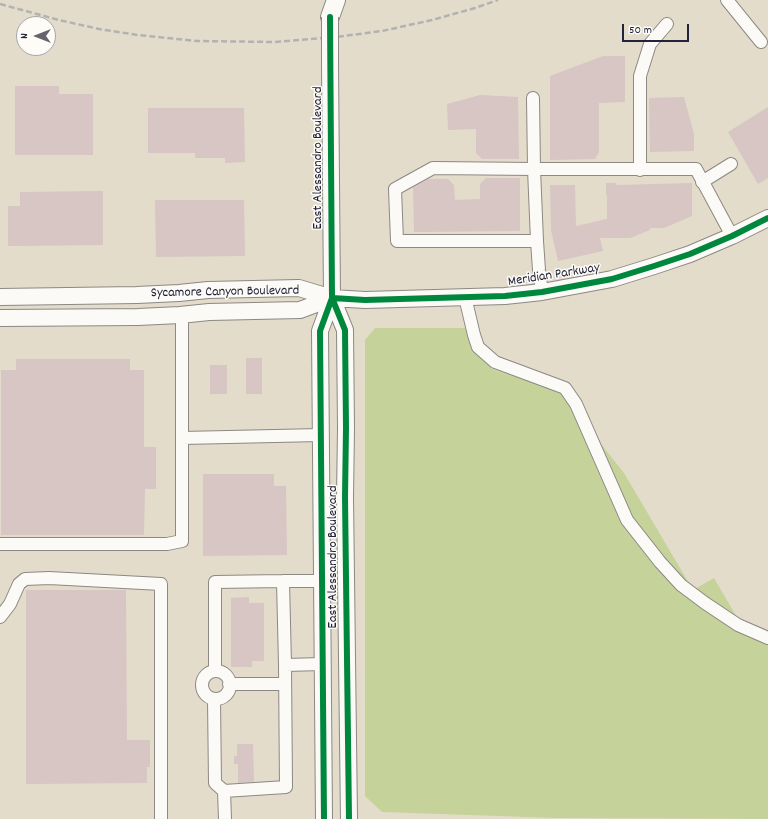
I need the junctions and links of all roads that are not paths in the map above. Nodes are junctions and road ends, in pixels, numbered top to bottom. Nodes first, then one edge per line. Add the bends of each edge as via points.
1 (336, 0) edge
2 (727, 0) edge
3 (330, 9) edge
4 (667, 24) dead end
5 (761, 42) dead end
6 (533, 98) dead end
7 (731, 164) dead end
8 (534, 169) junction
9 (640, 170) junction
10 (702, 182) junction
11 (767, 221) edge
12 (732, 236) junction
13 (537, 240) junction
14 (542, 292) junction
15 (0, 297) edge
16 (466, 297) junction
17 (332, 298) junction
18 (182, 315) junction
19 (0, 318) edge
20 (321, 435) junction
21 (182, 438) junction
22 (0, 544) edge
23 (283, 581) junction
24 (322, 581) junction
25 (0, 617) edge
26 (768, 638) edge
27 (323, 664) junction
28 (285, 665) junction
29 (215, 672) junction
30 (229, 684) junction
31 (285, 684) junction
32 (214, 699) junction
33 (224, 791) junction
34 (161, 819) edge
35 (225, 819) edge
36 (324, 819) edge
37 (349, 819) edge

1 - 3 highway
2 - 5 lane
3 - 17 main road, East Alessandro Boulevard, bridge
4 - 9 lane via 650,44 640,76
6 - 8 lane
7 - 10 lane
8 - 9 lane
8 - 13 lane
8 - 13 lane via 433,168 396,190 397,241
9 - 10 lane via 696,169
10 - 12 lane
11 - 12 main road, Meridian Parkway
12 - 14 main road, Meridian Parkway via 690,254 612,279
13 - 14 lane
14 - 16 main road, Meridian Parkway
15 - 17 main road, Sycamore Canyon Boulevard via 137,295 299,288
16 - 17 main road, Meridian Parkway via 365,300
16 - 26 lane via 478,347 495,362 565,388 576,404 627,520 660,562 704,604 738,625
17 - 18 main road, Sycamore Canyon Boulevard via 300,310
17 - 20 main road, East Alessandro Boulevard via 320,331
17 - 37 main road, East Alessandro Boulevard via 345,330
18 - 19 main road, Sycamore Canyon Boulevard
18 - 21 lane
20 - 21 lane
20 - 24 main road, East Alessandro Boulevard
21 - 22 lane via 182,541 167,544
23 - 24 lane
23 - 28 lane
23 - 29 lane via 214,582
24 - 27 main road, East Alessandro Boulevard
25 - 34 lane via 10,604 19,584 25,579 161,584
27 - 28 lane
27 - 36 main road, East Alessandro Boulevard
28 - 31 lane
29 - 30 lane via 226,676
29 - 32 lane via 204,678 202,687 206,695
30 - 31 lane
30 - 32 lane via 225,695
31 - 33 lane via 286,787
32 - 33 lane via 215,783
33 - 35 lane

